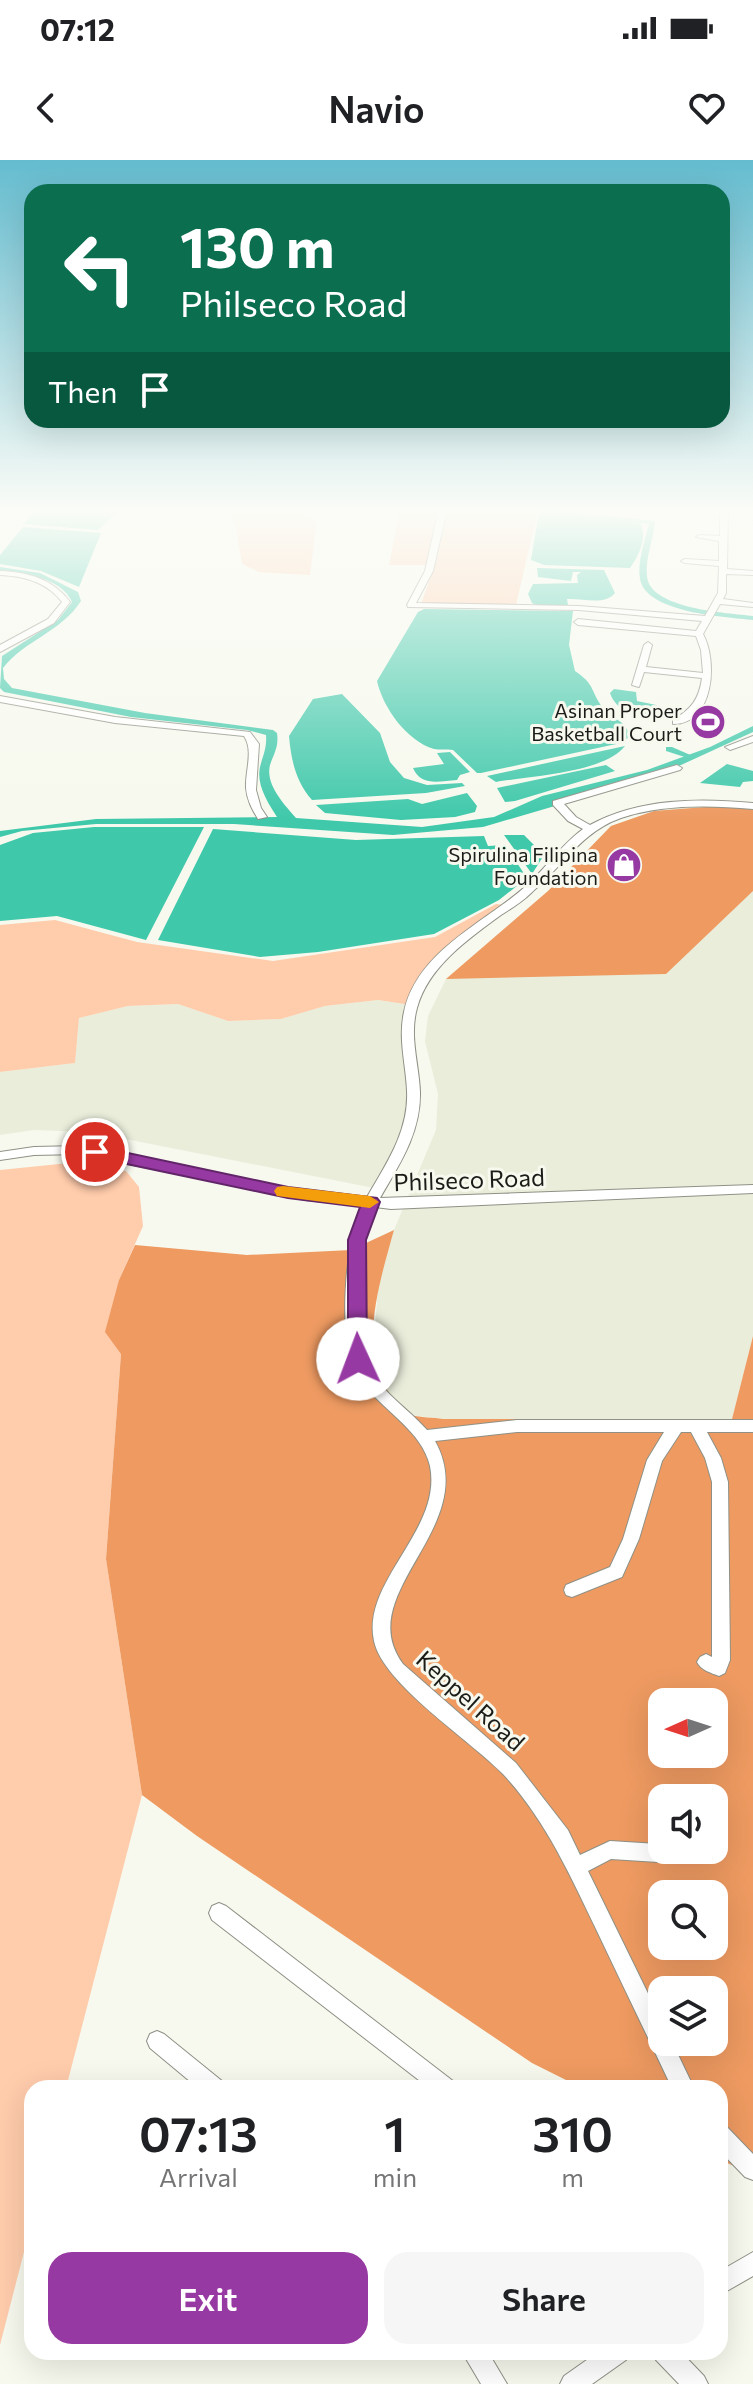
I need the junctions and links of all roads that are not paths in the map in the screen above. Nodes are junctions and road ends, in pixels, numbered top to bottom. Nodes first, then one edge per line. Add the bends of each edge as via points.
1 (57, 613) edge
2 (711, 613) edge
3 (578, 622) dead end
4 (699, 634) junction
5 (648, 645) dead end
6 (0, 649) edge
7 (642, 669) junction
8 (706, 676) junction
9 (636, 685) dead end
10 (0, 699) edge
11 (676, 722) dead end
12 (753, 739) edge
13 (730, 747) dead end
14 (677, 768) dead end
15 (753, 806) edge
16 (262, 817) dead end
17 (590, 829) junction
18 (0, 1156) edge
19 (753, 1189) edge
20 (371, 1202) junction
21 (753, 1426) edge
22 (675, 1428) junction
23 (697, 1428) junction
24 (423, 1436) junction
25 (572, 1590) dead end
26 (706, 1662) dead end
27 (648, 1852) edge
28 (578, 1866) junction
29 (219, 1913) dead end
30 (157, 2041) dead end
31 (205, 2080) edge
32 (436, 2080) edge
33 (679, 2080) edge
34 (728, 2144) edge
35 (753, 2169) edge
36 (753, 2263) edge
37 (728, 2279) edge
38 (479, 2360) edge
39 (606, 2360) edge
40 (672, 2360) edge
41 (495, 2384) edge
42 (572, 2384) edge
43 (696, 2384) edge

1 - 6 street
2 - 4 street
3 - 4 street
4 - 8 street via 706,643
5 - 7 street
7 - 8 street
7 - 9 street
8 - 11 street via 698,705
10 - 16 street via 115,720 247,734 254,744 251,796
12 - 13 street
14 - 17 street via 557,803
15 - 17 street, Keppel Road via 665,807
17 - 20 street, Keppel Road via 530,888 461,941 416,994 405,1029 412,1115 397,1159
18 - 20 street, Philseco Road via 87,1151 288,1193
19 - 20 street, Philseco Road via 418,1205
20 - 24 street, Keppel Road via 357,1240 358,1359 367,1379
21 - 23 street
22 - 23 street
22 - 24 street via 517,1426
22 - 25 street via 655,1460 616,1572
23 - 26 street via 713,1458 721,1495 721,1660 719,1668
24 - 28 street, Keppel Road via 438,1462 439,1479 432,1510 385,1604 380,1628 385,1655 510,1769 549,1817
27 - 28 street via 610,1850
28 - 33 street, Keppel Road
29 - 32 street
30 - 31 street
34 - 35 street
36 - 37 street
38 - 41 street
39 - 42 street
40 - 43 street

